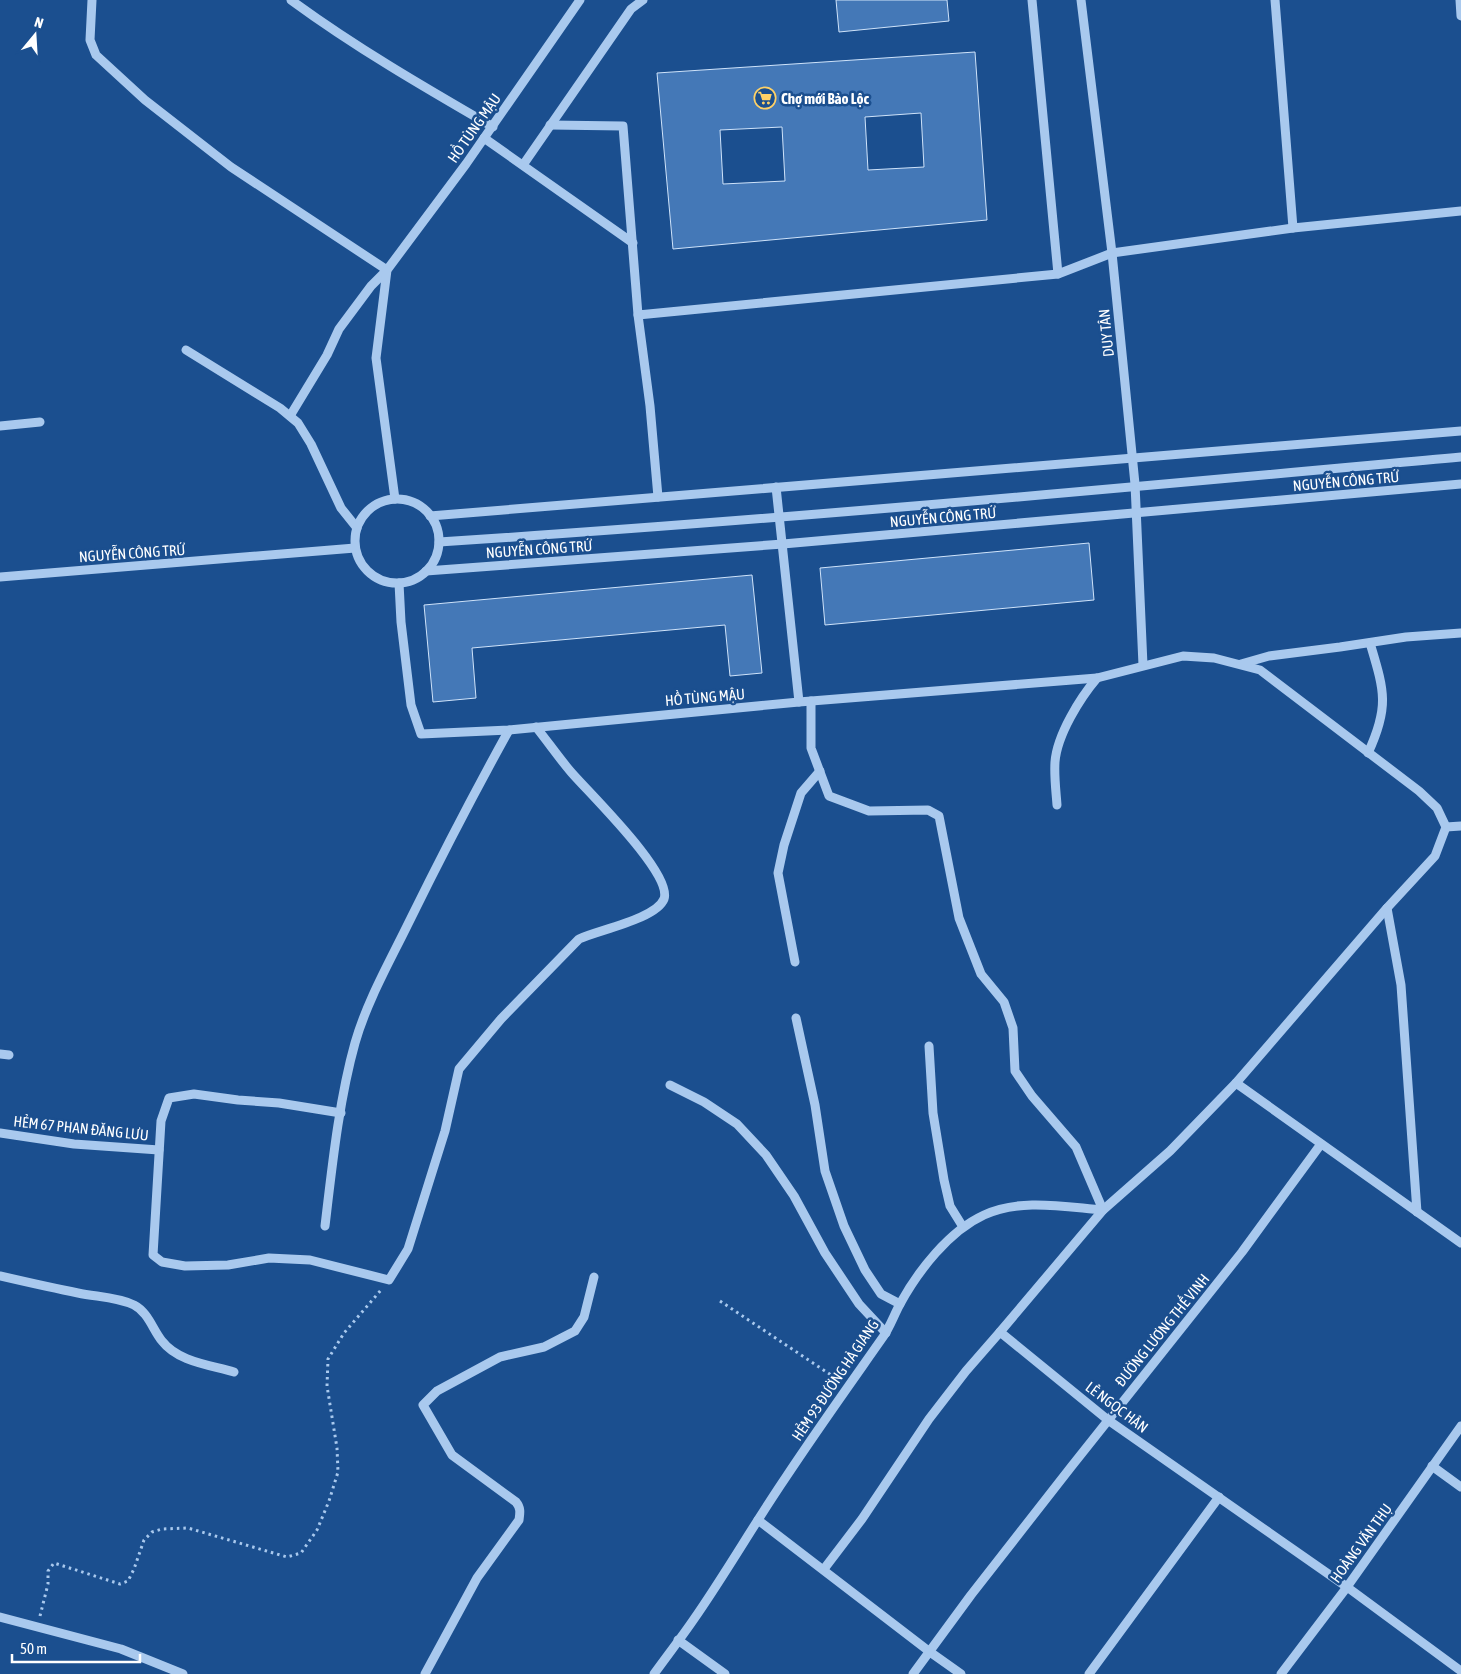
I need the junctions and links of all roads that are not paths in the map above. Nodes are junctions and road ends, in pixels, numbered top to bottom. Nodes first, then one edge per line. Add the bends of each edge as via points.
1 (92, 0) edge
2 (291, 0) edge
3 (580, 0) edge
4 (643, 0) edge
5 (1032, 0) edge
6 (1082, 0) edge
7 (1275, 0) edge
8 (1460, 0) edge
9 (1461, 16) edge
10 (550, 125) junction
11 (492, 126) junction
12 (484, 138) junction
13 (523, 165) junction
14 (1461, 211) edge
15 (1293, 228) junction
16 (633, 243) junction
17 (1112, 253) junction
18 (387, 270) junction
19 (1058, 274) junction
20 (638, 315) junction
21 (186, 350) dead end
22 (290, 416) junction
23 (40, 422) dead end
24 (0, 426) edge
25 (1461, 431) edge
26 (1461, 456) edge
27 (1132, 459) junction
28 (1461, 484) edge
29 (1135, 486) junction
30 (776, 487) junction
31 (658, 497) junction
32 (395, 499) junction
33 (1136, 514) junction
34 (430, 516) junction
35 (780, 516) junction
36 (356, 528) junction
37 (439, 542) junction
38 (783, 544) junction
39 (355, 548) junction
40 (426, 571) junction
41 (0, 577) edge
42 (399, 583) junction
43 (1461, 633) edge
44 (1370, 643) junction
45 (1241, 664) junction
46 (1143, 665) junction
47 (1097, 678) junction
48 (799, 702) junction
49 (811, 702) junction
50 (536, 727) junction
51 (509, 730) junction
52 (1368, 753) junction
53 (820, 771) junction
54 (1057, 805) dead end
55 (1461, 826) edge
56 (1446, 827) junction
57 (1387, 908) junction
58 (795, 962) dead end
59 (796, 1018) dead end
60 (929, 1046) dead end
61 (1236, 1082) junction
62 (670, 1085) dead end
63 (341, 1113) junction
64 (0, 1133) edge
65 (1321, 1144) junction
66 (159, 1150) junction
67 (1103, 1210) junction
68 (1417, 1212) junction
69 (325, 1226) dead end
70 (963, 1226) junction
71 (1461, 1242) edge
72 (0, 1276) edge
73 (594, 1277) dead end
74 (900, 1304) junction
75 (1000, 1332) junction
76 (886, 1333) junction
77 (234, 1372) dead end
78 (1108, 1420) junction
79 (1461, 1426) edge
80 (1432, 1466) junction
81 (1461, 1487) edge
82 (1219, 1497) junction
83 (758, 1520) junction
84 (824, 1569) junction
85 (1346, 1586) junction
86 (0, 1617) edge
87 (678, 1640) junction
88 (930, 1652) junction
89 (1461, 1671) edge
90 (182, 1674) edge
91 (425, 1674) edge
92 (654, 1674) edge
93 (725, 1674) edge
94 (913, 1674) edge
95 (961, 1674) edge
96 (1089, 1674) edge
97 (1281, 1674) edge

1 - 18 street via 90,40 96,55 145,100 231,167
2 - 11 street via 420,85
3 - 11 street, HỒ TÙNG MẬU
4 - 10 street via 631,9
5 - 19 street
6 - 17 street, DUY TÂN
7 - 15 street
8 - 9 street
10 - 13 street
10 - 16 street via 624,126
11 - 12 street, HỒ TÙNG MẬU
12 - 13 street
12 - 18 street, HỒ TÙNG MẬU
13 - 16 street
14 - 15 street
15 - 17 street
16 - 20 street
17 - 19 street
17 - 27 street, DUY TÂN
18 - 22 street, HỒ TÙNG MẬU via 339,329 328,355
18 - 32 street, HỒ TÙNG MẬU via 376,358
19 - 20 street
20 - 31 street
21 - 22 street
22 - 36 street via 311,444 341,508
23 - 24 street
25 - 27 street
26 - 29 street, NGUYỄN CÔNG TRỨ
27 - 29 street, DUY TÂN
27 - 30 street
28 - 33 street, NGUYỄN CÔNG TRỨ
29 - 33 street, DUY TÂN
29 - 35 street, NGUYỄN CÔNG TRỨ
30 - 31 street
30 - 35 street
31 - 34 street
32 - 34 street via 414,503
32 - 36 street via 367,511
33 - 38 street, NGUYỄN CÔNG TRỨ
33 - 46 street, DUY TÂN
34 - 37 street
35 - 37 street, NGUYỄN CÔNG TRỨ
35 - 38 street
36 - 39 street
37 - 40 street via 437,554
38 - 40 street, NGUYỄN CÔNG TRỨ
38 - 48 street
39 - 41 street, NGUYỄN CÔNG TRỨ
39 - 42 street via 370,574
40 - 42 street
42 - 51 street, HỒ TÙNG MẬU via 412,705 421,734
43 - 44 street
44 - 45 street via 1269,656
44 - 52 street via 1382,683 1384,705 1379,730
45 - 46 street, HỒ TÙNG MẬU via 1183,656
45 - 52 street, HỒ TÙNG MẬU via 1260,670
46 - 47 street, HỒ TÙNG MẬU
47 - 49 street, HỒ TÙNG MẬU
47 - 54 street via 1085,692 1064,730 1055,761
48 - 49 street, HỒ TÙNG MẬU
48 - 50 street, HỒ TÙNG MẬU
49 - 53 street via 811,748
50 - 51 street, HỒ TÙNG MẬU
50 - 66 street via 653,866 665,890 664,900 656,909 632,922 579,939 501,1019 458,1069 445,1131 408,1249 389,1280 310,1260 269,1258 228,1265 185,1266 162,1262 153,1255
51 - 63 street via 369,1004 349,1066
52 - 56 street, HỒ TÙNG MẬU via 1437,808
53 - 58 street via 801,793 778,873
53 - 67 street via 829,796 869,811 928,810 939,816 959,918 981,974 1004,1002 1013,1028 1015,1071 1076,1147
55 - 56 street
56 - 57 street via 1435,856
57 - 61 street
57 - 68 street via 1401,985
59 - 74 street via 815,1105 825,1172 844,1226 865,1270 881,1294
60 - 70 street via 933,1113 944,1180 950,1206
61 - 65 street
61 - 67 street via 1170,1150
62 - 76 street via 737,1124 766,1155 859,1304
63 - 66 street via 194,1094 169,1098 161,1121
63 - 69 street
64 - 66 street, HẺM 67 PHAN ĐĂNG LƯU via 74,1144
65 - 68 street
65 - 78 street, ĐƯỜNG LƯƠNG THẾ VINH via 1242,1252
67 - 70 street, HẺM 93 ĐƯỜNG HÀ GIANG via 1064,1206 1001,1208
67 - 75 street
68 - 71 street
70 - 74 street, HẺM 93 ĐƯỜNG HÀ GIANG via 927,1263
72 - 77 street via 136,1306 173,1352
73 - 91 street via 584,1317 575,1331 544,1347 500,1357 437,1391 423,1405 452,1455 520,1507 519,1520 477,1578
74 - 76 street, HẺM 93 ĐƯỜNG HÀ GIANG
75 - 78 street, LÊ NGỌC HÂN
75 - 84 street via 930,1419
76 - 83 street, HẺM 93 ĐƯỜNG HÀ GIANG
78 - 82 street, LÊ NGỌC HÂN
78 - 88 street, ĐƯỜNG LƯƠNG THẾ VINH
79 - 80 street, HOÀNG VĂN THỤ
80 - 81 street
80 - 85 street, HOÀNG VĂN THỤ
82 - 85 street, LÊ NGỌC HÂN
82 - 96 street
83 - 84 street
83 - 87 street, HẺM 93 ĐƯỜNG HÀ GIANG
84 - 88 street
85 - 89 street, LÊ NGỌC HÂN
85 - 97 street, HOÀNG VĂN THỤ
86 - 90 street via 121,1649
87 - 92 street, HẺM 93 ĐƯỜNG HÀ GIANG
87 - 93 street
88 - 94 street, ĐƯỜNG LƯƠNG THẾ VINH
88 - 95 street

